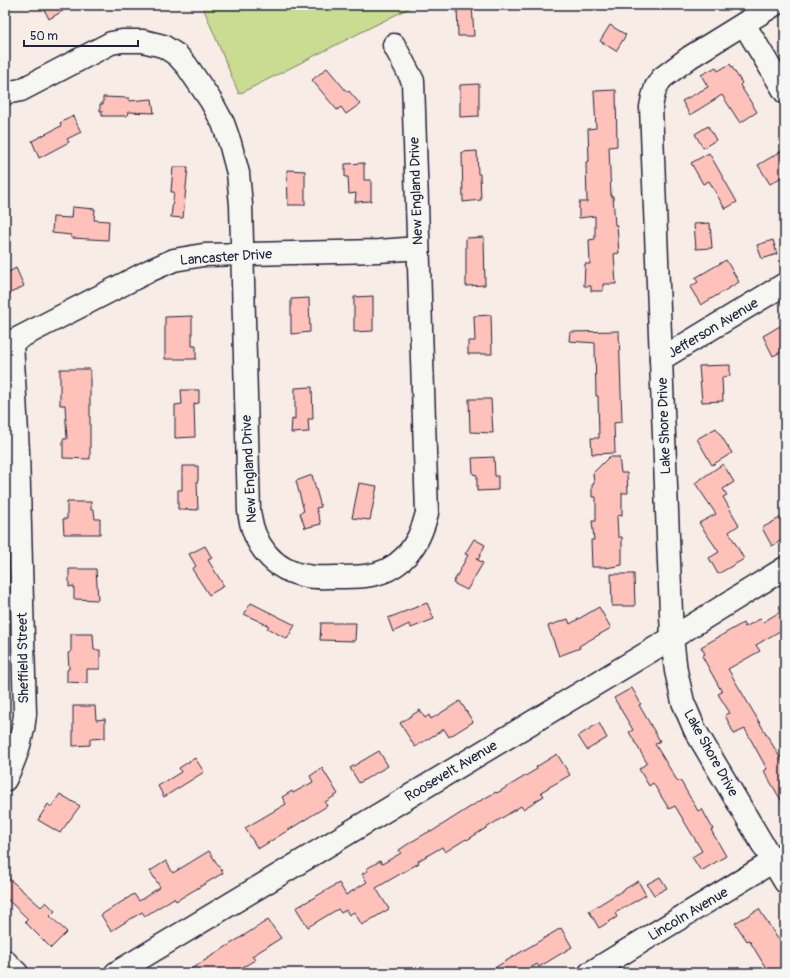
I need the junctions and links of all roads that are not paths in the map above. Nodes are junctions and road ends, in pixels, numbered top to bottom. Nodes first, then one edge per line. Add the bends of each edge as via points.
1 (774, 5) edge
2 (744, 24) junction
3 (394, 46) dead end
4 (785, 92) edge
5 (5, 93) edge
6 (418, 248) junction
7 (243, 254) junction
8 (785, 284) edge
9 (8, 344) edge
10 (661, 359) junction
11 (785, 568) edge
12 (672, 638) junction
13 (5, 780) edge
14 (779, 858) edge
15 (785, 882) edge
16 (5, 961) edge
17 (18, 973) edge
18 (116, 973) edge
19 (590, 973) edge

1 - 2 street, Lake Shore Drive
2 - 4 street
2 - 10 street, Lake Shore Drive via 690,57 662,78 653,97 651,107
3 - 6 street, New England Drive via 413,81
5 - 7 street, New England Drive via 21,90 112,43 143,41 163,46 187,66 223,123 238,173
6 - 7 street, Lancaster Drive
6 - 7 street, New England Drive via 427,513 417,542 403,559 386,570 364,576 309,577 289,570 264,551 253,531 249,511
7 - 9 street, Lancaster Drive via 174,260
8 - 10 street, Jefferson Avenue
9 - 13 street, Sheffield Street via 18,452 25,714 19,747
10 - 12 street, Lake Shore Drive
11 - 12 street, Roosevelt Avenue
12 - 14 street, Lake Shore Drive via 683,702 696,730
12 - 18 street, Roosevelt Avenue
14 - 15 street, Lake Shore Drive
14 - 19 street, Lincoln Avenue
16 - 17 street

